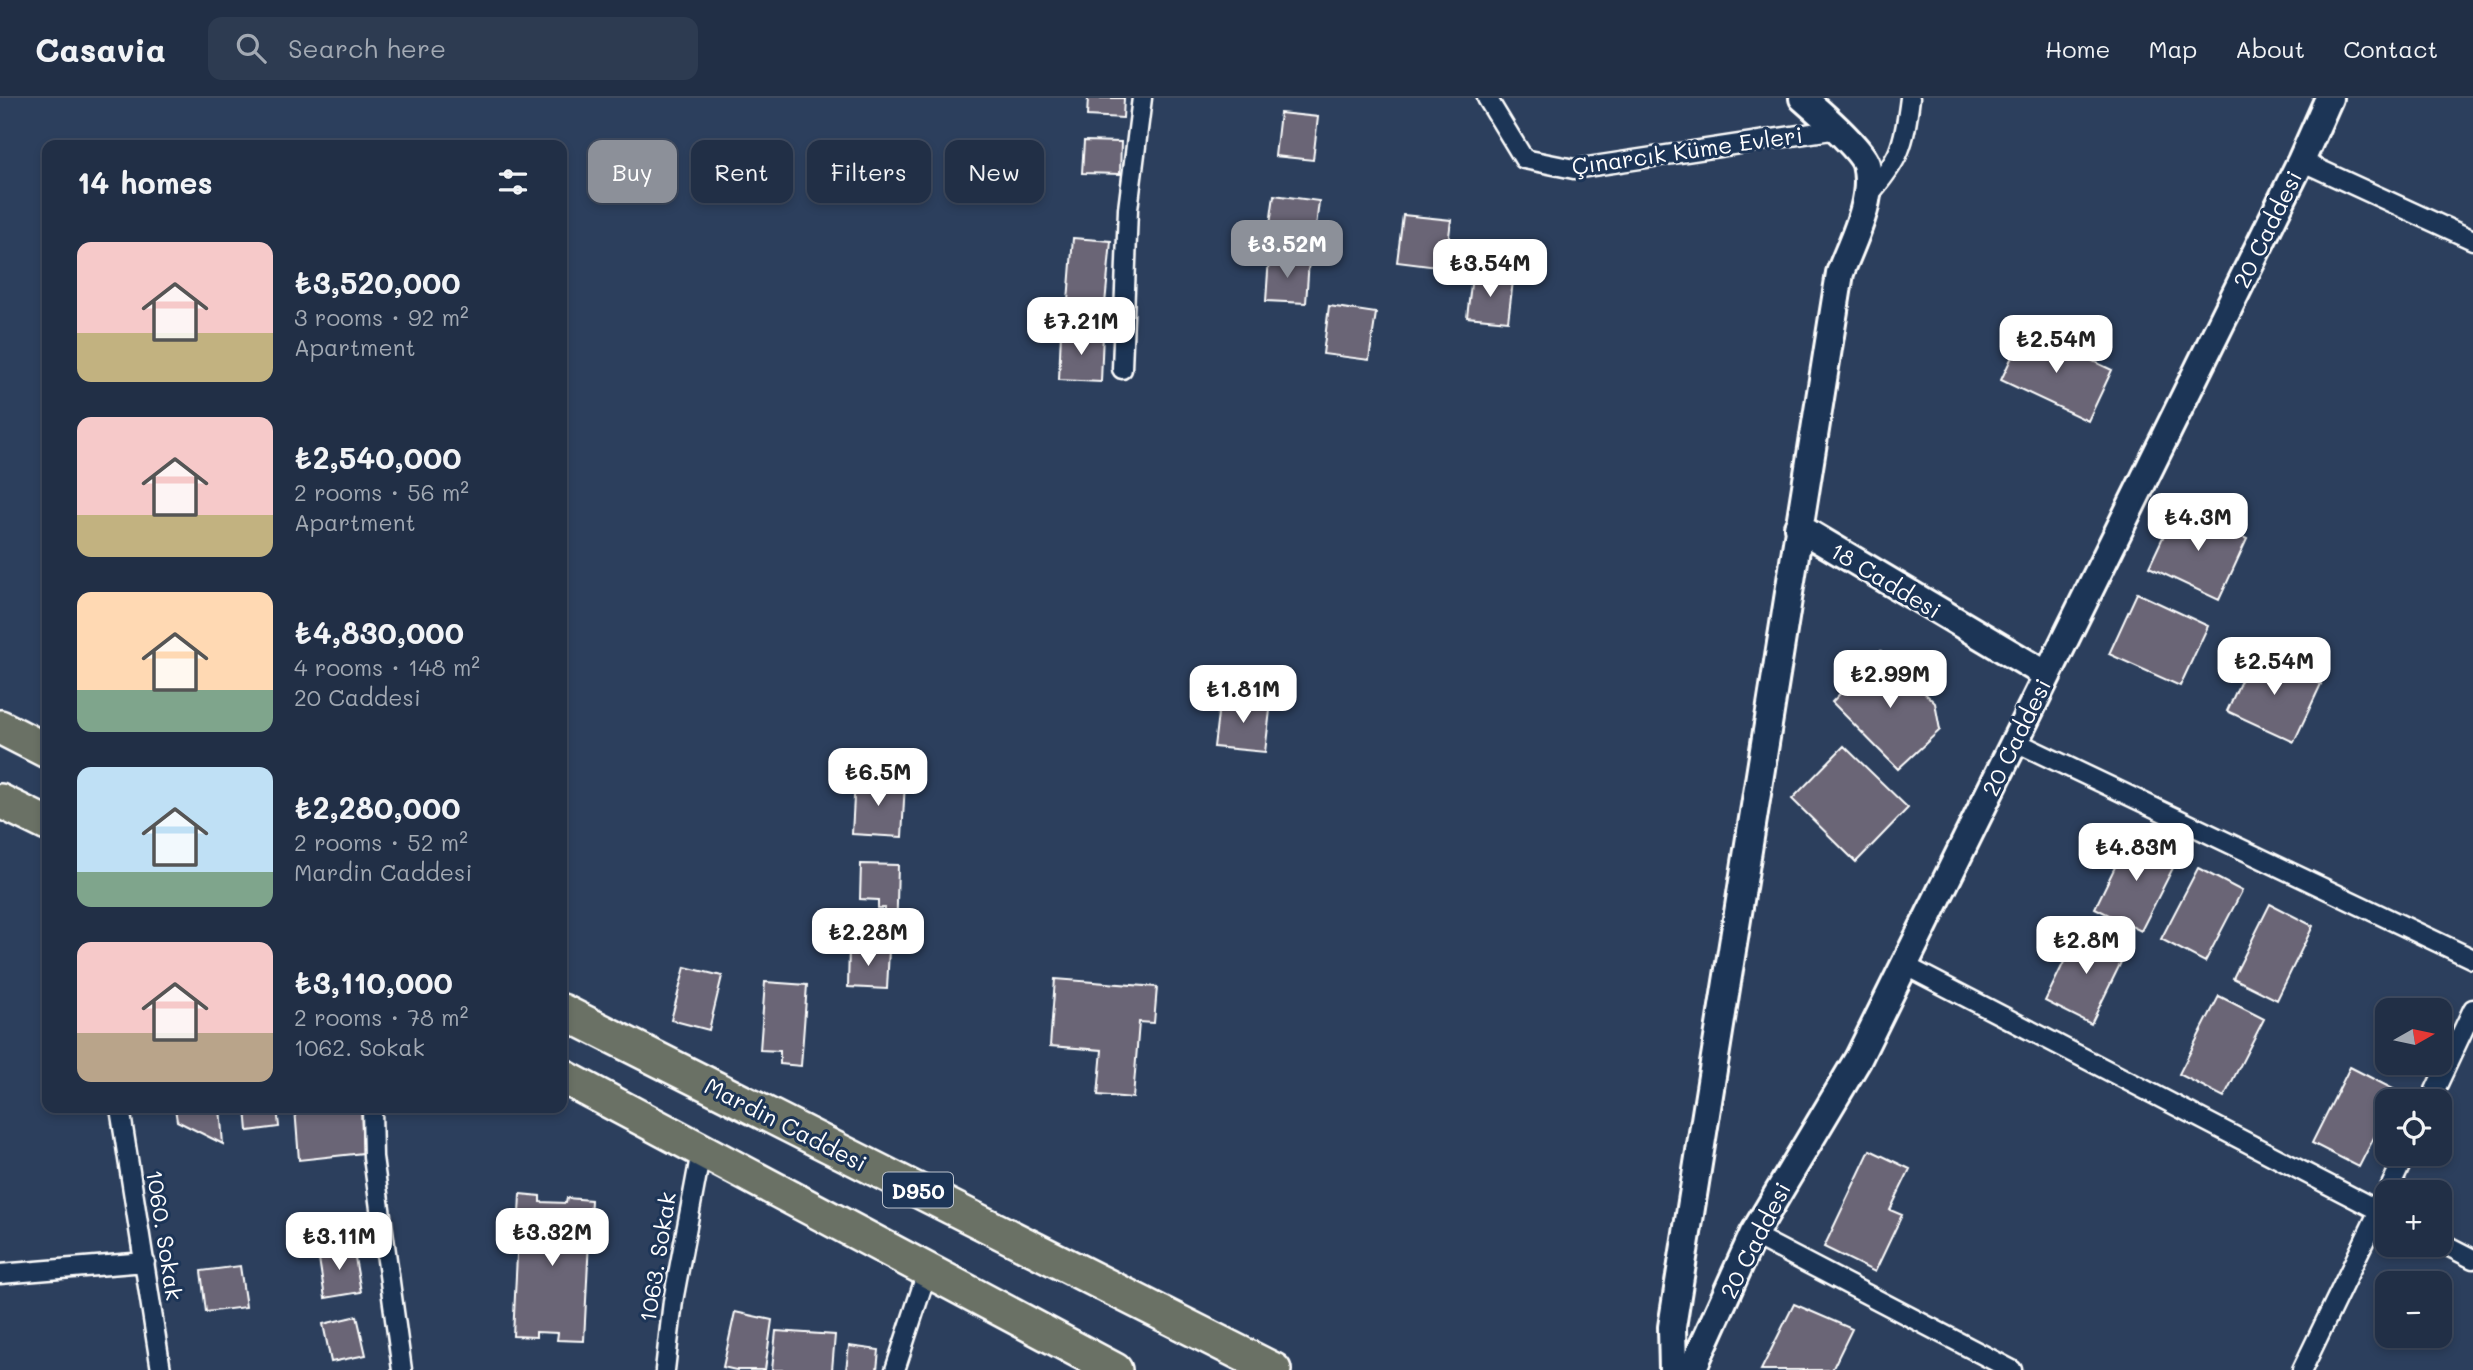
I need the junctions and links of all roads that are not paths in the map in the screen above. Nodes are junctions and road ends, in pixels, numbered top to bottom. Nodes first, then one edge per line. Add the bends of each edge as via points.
1 (1142, 98) edge
2 (1487, 98) edge
3 (1803, 98) edge
4 (1910, 98) edge
5 (2329, 98) edge
6 (1838, 129) junction
7 (2301, 161) junction
8 (1867, 197) junction
9 (2473, 240) edge
10 (1122, 369) dead end
11 (1798, 527) junction
12 (2047, 675) junction
13 (0, 727) edge
14 (2014, 741) junction
15 (42, 748) edge
16 (0, 801) edge
17 (42, 822) edge
18 (2473, 959) edge
19 (1904, 965) junction
20 (2473, 1009) edge
21 (567, 1014) edge
22 (567, 1079) edge
23 (2436, 1089) edge
24 (121, 1113) edge
25 (373, 1113) edge
26 (701, 1152) junction
27 (2375, 1209) edge
28 (2375, 1229) edge
29 (1753, 1235) junction
30 (2452, 1248) edge
31 (2473, 1259) edge
32 (145, 1262) junction
33 (928, 1269) junction
34 (0, 1273) edge
35 (161, 1370) edge
36 (402, 1370) edge
37 (665, 1370) edge
38 (895, 1370) edge
39 (1115, 1370) edge
40 (1273, 1370) edge
41 (1673, 1370) edge
42 (1692, 1370) edge
43 (2012, 1370) edge
44 (2302, 1370) edge

1 - 10 street via 1128,209
2 - 6 street, Çınarcık Küme Evleri via 1524,159 1574,169
3 - 6 street, Çınarcık Küme Evleri
4 - 8 street, Çınarcık Küme Evleri via 1904,141 1890,171
5 - 7 street, 20 Caddesi
6 - 8 street, Çınarcık Küme Evleri via 1866,163
7 - 9 street
7 - 12 street, 20 Caddesi
8 - 11 street, Çınarcık Küme Evleri via 1840,273
11 - 12 street, 18 Caddesi
11 - 41 street, Çınarcık Küme Evleri via 1672,1327
12 - 14 street, 20 Caddesi
13 - 15 highway
14 - 18 street
14 - 19 street, 20 Caddesi
16 - 17 highway
19 - 27 street
19 - 29 street, 20 Caddesi via 1858,1059
20 - 23 street
21 - 40 highway, Mardin Caddesi / D950
22 - 26 highway
24 - 32 street, 1060. Sokak
25 - 36 street via 373,1157
26 - 33 highway
26 - 37 street, 1063. Sokak
28 - 44 street
29 - 42 street, 20 Caddesi
29 - 43 street
30 - 31 street
32 - 34 street
32 - 35 street, 1060. Sokak
33 - 38 street
33 - 39 highway

